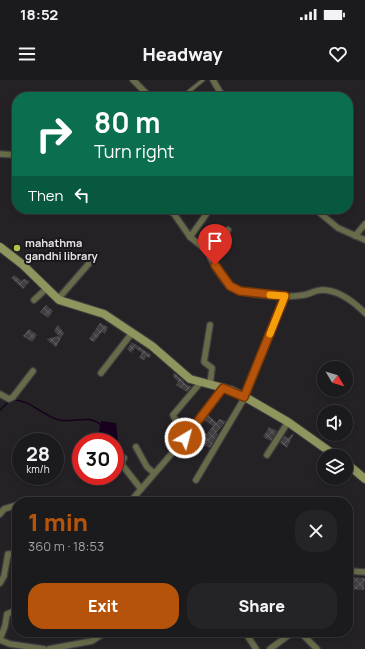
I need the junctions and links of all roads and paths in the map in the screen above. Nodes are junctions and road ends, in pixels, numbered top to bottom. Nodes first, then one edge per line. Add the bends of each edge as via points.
1 (134, 80) edge
2 (203, 80) edge
3 (213, 80) edge
4 (145, 92) edge
5 (188, 92) edge
6 (219, 92) edge
7 (0, 154) edge
8 (12, 155) edge
9 (174, 214) edge
10 (206, 214) edge
11 (321, 214) edge
12 (365, 224) edge
13 (228, 230) dead end
14 (190, 236) junction
15 (355, 236) junction
16 (365, 240) edge
17 (0, 247) edge
18 (210, 253) junction
19 (92, 260) dead end
20 (47, 288) junction
21 (285, 296) junction
22 (58, 298) junction
23 (34, 300) dead end
24 (365, 313) edge
25 (210, 325) dead end
26 (132, 333) junction
27 (33, 370) dead end
28 (101, 373) dead end
29 (201, 382) junction
30 (210, 384) junction
31 (223, 388) junction
32 (0, 394) edge
33 (244, 397) junction
34 (288, 422) junction
35 (185, 438) junction
36 (136, 447) dead end
37 (326, 449) edge
38 (267, 455) dead end
39 (124, 467) edge
40 (353, 469) edge
41 (154, 473) junction
42 (365, 478) edge
43 (196, 480) dead end
44 (141, 489) junction
45 (134, 497) edge
46 (12, 507) edge
47 (0, 514) edge
48 (12, 554) edge
49 (353, 571) edge
50 (365, 572) edge
51 (0, 583) edge
52 (12, 612) edge
53 (99, 637) edge
54 (248, 637) edge
55 (286, 637) edge
56 (305, 637) edge
57 (0, 639) edge
58 (44, 649) edge
59 (49, 649) edge
60 (256, 649) edge
61 (270, 649) edge
62 (316, 649) edge

1 - 4 street
2 - 5 lane
3 - 6 street
7 - 8 street
9 - 14 street
10 - 14 street
11 - 15 street via 338,228
12 - 15 street
13 - 18 street
14 - 18 street
15 - 16 street
17 - 20 street
18 - 21 street via 210,257 230,286 240,291
19 - 22 street
20 - 22 street
20 - 23 street
21 - 24 street via 328,291 346,298
21 - 33 street
22 - 26 street via 104,314
25 - 30 street via 204,362 212,368
26 - 28 street
26 - 29 street via 152,346 190,379
27 - 32 street via 13,397 9,399
29 - 30 street
29 - 35 street via 173,415
30 - 31 street
31 - 33 street
31 - 35 street
33 - 34 street
33 - 43 street
34 - 37 street
34 - 38 street
35 - 41 street
36 - 41 street
39 - 44 street
40 - 42 street
41 - 44 street
44 - 45 street
46 - 47 street via 4,509
48 - 51 street via 8,554
49 - 50 street
52 - 57 street via 7,614
53 - 59 street via 92,642
54 - 60 street
55 - 61 street
56 - 62 street
57 - 58 street via 10,644

